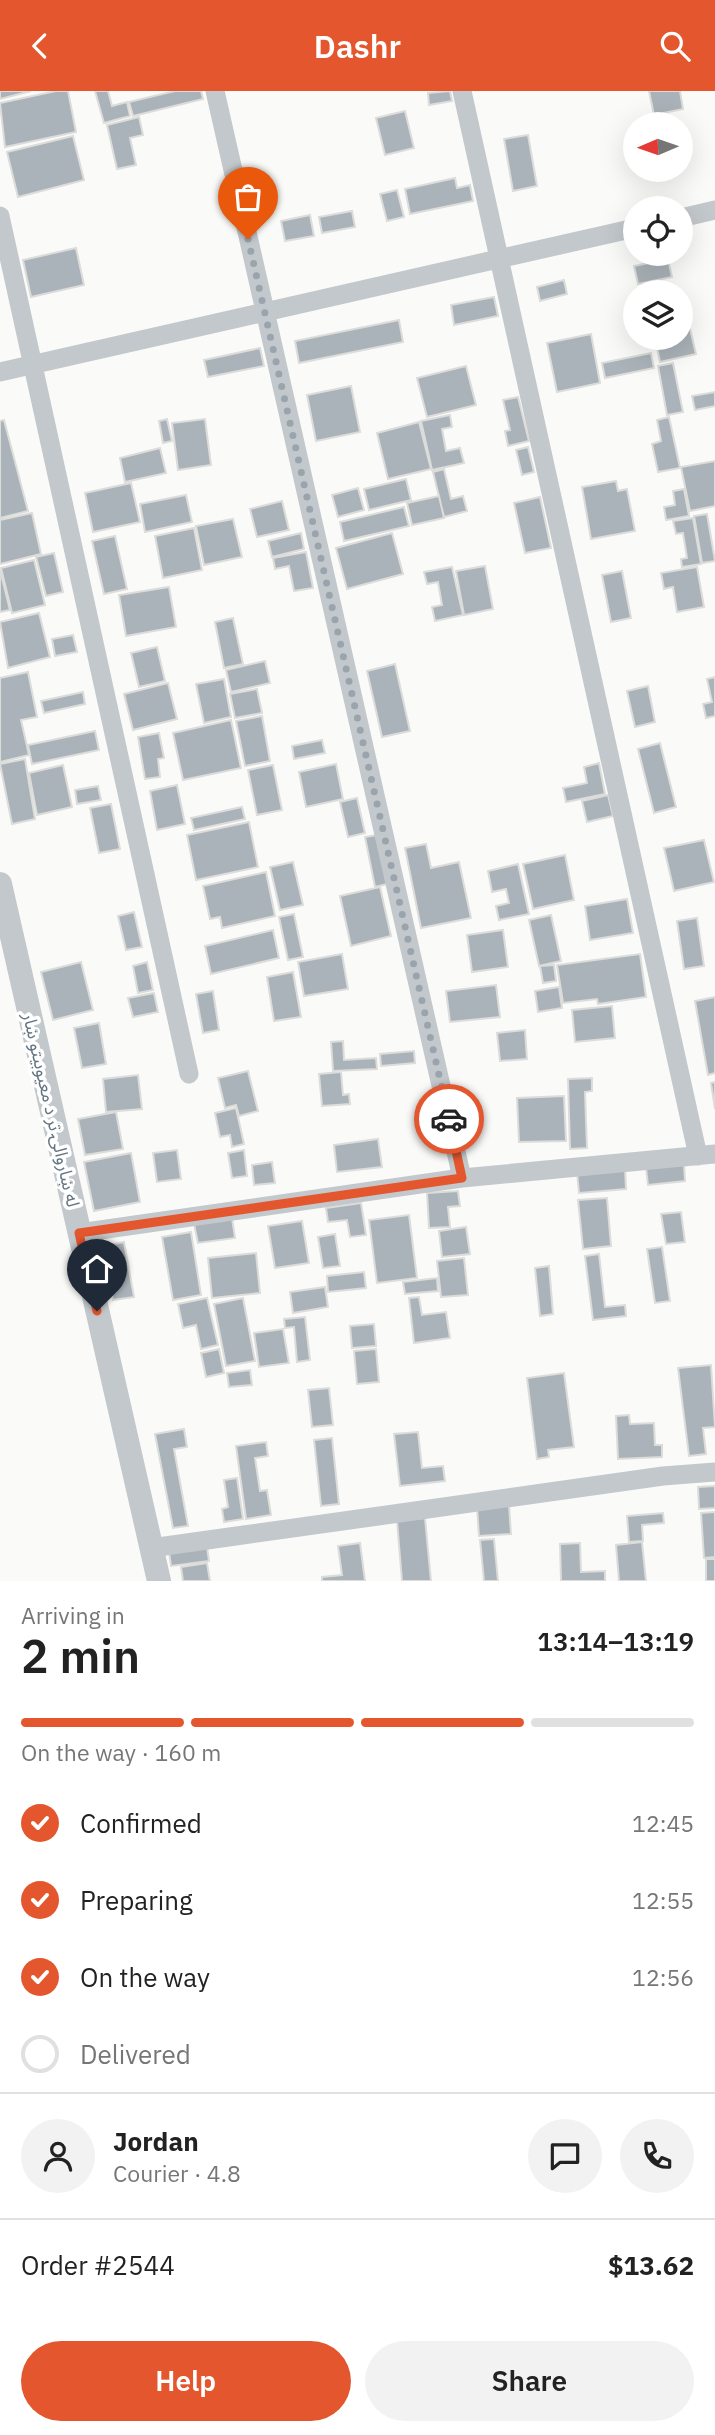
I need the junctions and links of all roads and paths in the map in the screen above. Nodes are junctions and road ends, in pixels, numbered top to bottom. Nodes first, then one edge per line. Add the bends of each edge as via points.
1 (215, 91) edge
2 (462, 91) edge
3 (715, 210) edge
4 (693, 215) edge
5 (0, 216) edge
6 (623, 231) edge
7 (499, 259) junction
8 (264, 312) junction
9 (33, 365) junction
10 (0, 372) edge
11 (0, 884) edge
12 (189, 1074) dead end
13 (707, 1155) edge
14 (462, 1178) junction
15 (79, 1233) junction
16 (715, 1472) edge
17 (151, 1548) junction
18 (159, 1581) edge

1 - 8 street
2 - 7 street
3 - 4 street
5 - 9 street
6 - 7 street
7 - 8 street
7 - 13 street
8 - 9 street
8 - 14 street
9 - 10 street
9 - 12 street
11 - 15 street, له ښاروالۍ تر د معیوبیتو ښار
13 - 14 street
14 - 15 street
15 - 17 street, له ښاروالۍ تر د معیوبیتو ښار
16 - 17 street
17 - 18 street, له ښاروالۍ تر د معیوبیتو ښار

